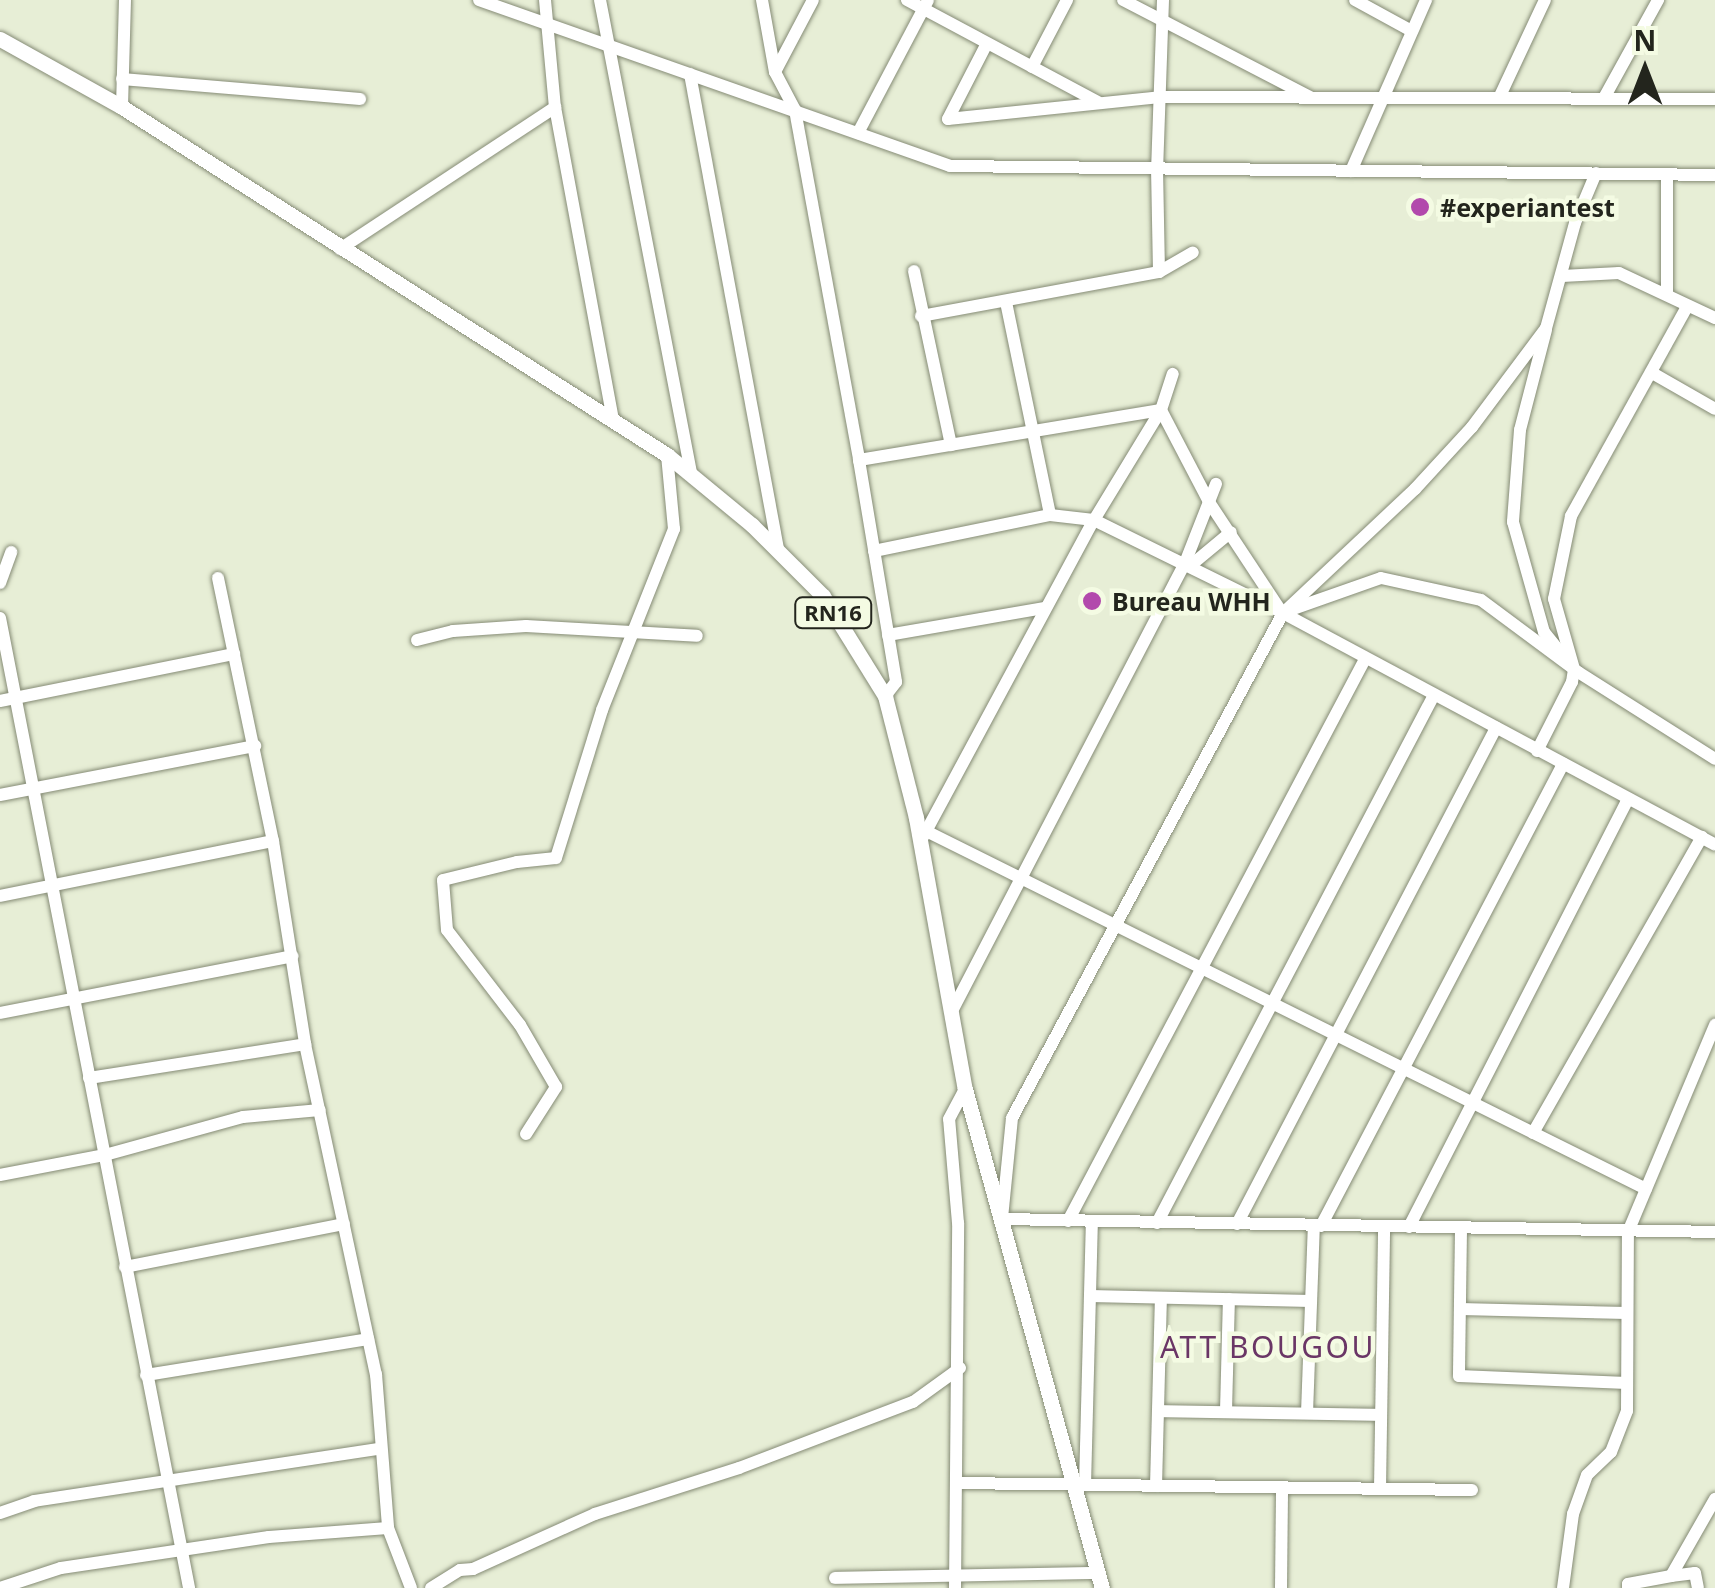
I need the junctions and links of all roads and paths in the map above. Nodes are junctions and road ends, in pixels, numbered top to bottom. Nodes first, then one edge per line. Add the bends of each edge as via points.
1 (125, 0) edge
2 (479, 0) edge
3 (545, 0) edge
4 (600, 0) edge
5 (762, 0) edge
6 (813, 0) edge
7 (907, 0) edge
8 (1067, 0) edge
9 (1124, 0) edge
10 (1163, 0) edge
11 (1355, 0) edge
12 (1426, 0) edge
13 (1546, 0) edge
14 (1658, 0) edge
15 (926, 4) edge
16 (1162, 20) junction
17 (549, 22) junction
18 (1410, 30) junction
19 (0, 39) edge
20 (987, 43) junction
21 (609, 46) junction
22 (1032, 67) junction
23 (775, 72) junction
24 (690, 74) junction
25 (122, 79) junction
26 (1160, 97) junction
27 (1381, 98) junction
28 (1500, 98) junction
29 (1604, 98) junction
30 (360, 99) dead end
31 (1314, 99) junction
32 (1715, 99) edge
33 (1100, 104) junction
34 (122, 107) junction
35 (555, 107) junction
36 (795, 110) junction
37 (858, 133) junction
38 (1157, 168) junction
39 (1351, 170) junction
40 (1596, 173) junction
41 (1667, 174) junction
42 (1715, 175) edge
43 (340, 249) junction
44 (1192, 252) dead end
45 (914, 271) dead end
46 (1159, 272) junction
47 (1562, 276) junction
48 (1668, 295) junction
49 (1006, 302) junction
50 (1687, 307) junction
51 (921, 316) junction
52 (1715, 318) edge
53 (1546, 328) junction
54 (1174, 374) dead end
55 (1654, 374) junction
56 (1715, 409) edge
57 (1161, 410) junction
58 (613, 420) junction
59 (1032, 432) junction
60 (951, 445) junction
61 (667, 455) junction
62 (858, 460) junction
63 (690, 472) junction
64 (1216, 484) dead end
65 (1209, 502) junction
66 (1050, 515) junction
67 (1094, 520) junction
68 (1231, 532) junction
69 (778, 550) junction
70 (874, 551) junction
71 (11, 552) dead end
72 (1188, 564) junction
73 (218, 578) dead end
74 (0, 582) edge
75 (1045, 608) junction
76 (1282, 613) junction
77 (0, 618) edge
78 (630, 633) junction
79 (888, 635) junction
80 (697, 636) dead end
81 (417, 640) dead end
82 (234, 654) junction
83 (1365, 659) junction
84 (1574, 669) junction
85 (885, 696) junction
86 (1434, 696) junction
87 (17, 698) junction
88 (0, 701) edge
89 (1496, 728) junction
90 (255, 746) junction
91 (1538, 751) junction
92 (1715, 759) edge
93 (1563, 764) junction
94 (36, 789) junction
95 (0, 796) edge
96 (1628, 799) junction
97 (924, 837) junction
98 (1702, 837) junction
99 (273, 841) junction
100 (1715, 844) edge
101 (1020, 878) junction
102 (52, 886) junction
103 (0, 896) edge
104 (1116, 926) junction
105 (292, 956) junction
106 (1204, 969) junction
107 (75, 998) junction
108 (1273, 1004) junction
109 (0, 1012) edge
110 (951, 1013) junction
111 (1715, 1024) edge
112 (1333, 1034) junction
113 (306, 1044) junction
114 (1708, 1058) edge
115 (1404, 1069) junction
116 (89, 1078) junction
117 (964, 1089) junction
118 (1470, 1102) junction
119 (320, 1110) junction
120 (1533, 1133) junction
121 (526, 1134) dead end
122 (105, 1156) junction
123 (0, 1175) edge
124 (1646, 1189) junction
125 (1002, 1219) junction
126 (1068, 1221) junction
127 (1092, 1222) junction
128 (1158, 1223) junction
129 (344, 1224) junction
130 (1237, 1224) junction
131 (1318, 1226) junction
132 (1384, 1227) junction
133 (1409, 1228) junction
134 (1461, 1228) junction
135 (1628, 1232) junction
136 (1715, 1232) edge
137 (125, 1267) junction
138 (1090, 1296) junction
139 (1161, 1298) junction
140 (1229, 1299) junction
141 (1312, 1301) junction
142 (1460, 1309) junction
143 (1627, 1313) junction
144 (368, 1339) junction
145 (960, 1368) junction
146 (146, 1375) junction
147 (1627, 1383) junction
148 (1158, 1411) junction
149 (1226, 1411) junction
150 (1307, 1413) junction
151 (1380, 1415) junction
152 (379, 1449) junction
153 (167, 1483) junction
154 (957, 1483) junction
155 (1079, 1484) junction
156 (1156, 1486) junction
157 (1282, 1488) junction
158 (1380, 1489) junction
159 (1472, 1490) dead end
160 (1715, 1499) edge
161 (0, 1513) edge
162 (388, 1528) junction
163 (179, 1550) junction
164 (1671, 1576) junction
165 (834, 1578) dead end
166 (1100, 1580) edge
167 (955, 1582) edge
168 (0, 1588) edge
169 (189, 1588) edge
170 (411, 1588) edge
171 (431, 1588) edge
172 (1281, 1588) edge
173 (1563, 1588) edge
174 (1628, 1588) edge
175 (1698, 1588) edge

1 - 25 street
2 - 17 street
3 - 17 street
4 - 21 street
5 - 23 street
6 - 23 street
7 - 15 street
8 - 22 street
9 - 16 street
10 - 16 street
11 - 18 street
12 - 18 street
13 - 28 street
14 - 29 street
15 - 20 street
15 - 37 street
16 - 26 street
16 - 31 street
17 - 21 street
17 - 35 street
18 - 27 street
19 - 34 main road, RN16
20 - 22 street
20 - 33 street via 948,119
21 - 24 street
21 - 63 street
22 - 33 street
23 - 36 street
24 - 36 street
24 - 69 street
25 - 30 street
25 - 34 street
26 - 31 street
26 - 33 street
26 - 38 street
27 - 28 street
27 - 31 street
27 - 39 street
28 - 29 street
29 - 32 street
34 - 43 main road, RN16
35 - 43 street
35 - 58 street
36 - 37 street
36 - 62 street
37 - 38 street via 950,166
38 - 39 street
38 - 46 street
39 - 40 street
40 - 41 street
40 - 47 street
41 - 42 street
41 - 48 street
43 - 58 main road, RN16
44 - 46 street
45 - 51 street
46 - 49 street
47 - 48 street via 1619,274
47 - 53 street
48 - 50 street
49 - 51 street
49 - 59 street
50 - 52 street
50 - 55 street
51 - 60 street
53 - 76 street via 1416,489
53 - 84 street via 1520,430 1512,522 1544,632
54 - 57 street
55 - 56 street
55 - 84 street via 1571,516 1554,599
57 - 59 street
57 - 65 street
57 - 67 street
58 - 61 main road, RN16
59 - 60 street
59 - 66 street
60 - 62 street
61 - 63 main road, RN16
61 - 78 street via 674,529
62 - 70 street
63 - 69 main road, RN16
64 - 65 street
65 - 68 street
65 - 72 street
66 - 67 street
66 - 70 street
67 - 72 street
67 - 75 street
68 - 72 street
68 - 76 street
69 - 85 main road, RN16 via 824,596
70 - 79 street
71 - 74 street
72 - 76 street
72 - 101 street
73 - 82 street
75 - 79 street
75 - 97 street
76 - 83 street
76 - 84 street via 1381,578 1416,582 1481,600
76 - 104 street
77 - 87 street
78 - 80 street
78 - 81 street via 526,626
78 - 121 street via 556,858 443,880 447,930 520,1025 556,1088
79 - 85 street via 896,682
82 - 87 street
82 - 90 street
83 - 86 street
83 - 106 street
84 - 91 street
84 - 92 street
85 - 97 main road, RN16
86 - 89 street
86 - 108 street
87 - 88 street
87 - 94 street
89 - 91 street
89 - 112 street
90 - 94 street
90 - 99 street
91 - 93 street
93 - 96 street
93 - 115 street
94 - 95 street
94 - 102 street
96 - 98 street
96 - 118 street
97 - 101 street
97 - 110 main road, RN16
98 - 100 street
98 - 120 street
99 - 102 street
99 - 105 street
101 - 104 street
101 - 110 street
102 - 103 street
102 - 107 street
104 - 106 street
104 - 125 street via 1012,1118
105 - 107 street
105 - 113 street
106 - 108 street
106 - 126 street
107 - 109 street
107 - 116 street
108 - 112 street
108 - 128 street
110 - 117 main road, RN16
111 - 114 street
112 - 115 street
112 - 130 street
113 - 116 street
113 - 119 street
114 - 124 street
115 - 118 street
115 - 131 street
116 - 122 street
117 - 125 main road, RN16
117 - 145 street via 949,1119
118 - 120 street
118 - 133 street
119 - 122 street via 243,1117
119 - 129 street
120 - 124 street
122 - 123 street
122 - 137 street
124 - 135 street
125 - 126 street
125 - 155 main road, RN16
126 - 127 street
127 - 128 street
127 - 138 street
128 - 130 street
129 - 137 street
129 - 144 street
130 - 131 street
131 - 132 street
131 - 141 street
132 - 133 street
132 - 151 street
133 - 134 street
134 - 135 street
134 - 142 street
135 - 136 street
135 - 143 street
137 - 146 street
138 - 139 street
138 - 155 street
139 - 140 street
139 - 148 street
140 - 141 street
140 - 149 street
141 - 150 street
142 - 143 street
142 - 147 street via 1459,1376
143 - 147 street
144 - 146 street
144 - 152 street
145 - 154 street
145 - 171 street via 913,1402 595,1514
146 - 153 street
147 - 173 street via 1627,1411 1611,1452 1587,1475 1572,1514
148 - 149 street
148 - 156 street
149 - 150 street
150 - 151 street
151 - 158 street
152 - 153 street
152 - 162 street
153 - 161 street via 34,1501
153 - 163 street
154 - 155 street
154 - 167 street
155 - 156 street
155 - 166 main road, RN16
156 - 157 street
157 - 158 street
157 - 172 street
158 - 159 street
160 - 164 street
162 - 163 street
162 - 170 street
163 - 168 street via 60,1568
163 - 169 street
164 - 174 street
164 - 175 street via 1695,1573
165 - 167 street
166 - 167 street

